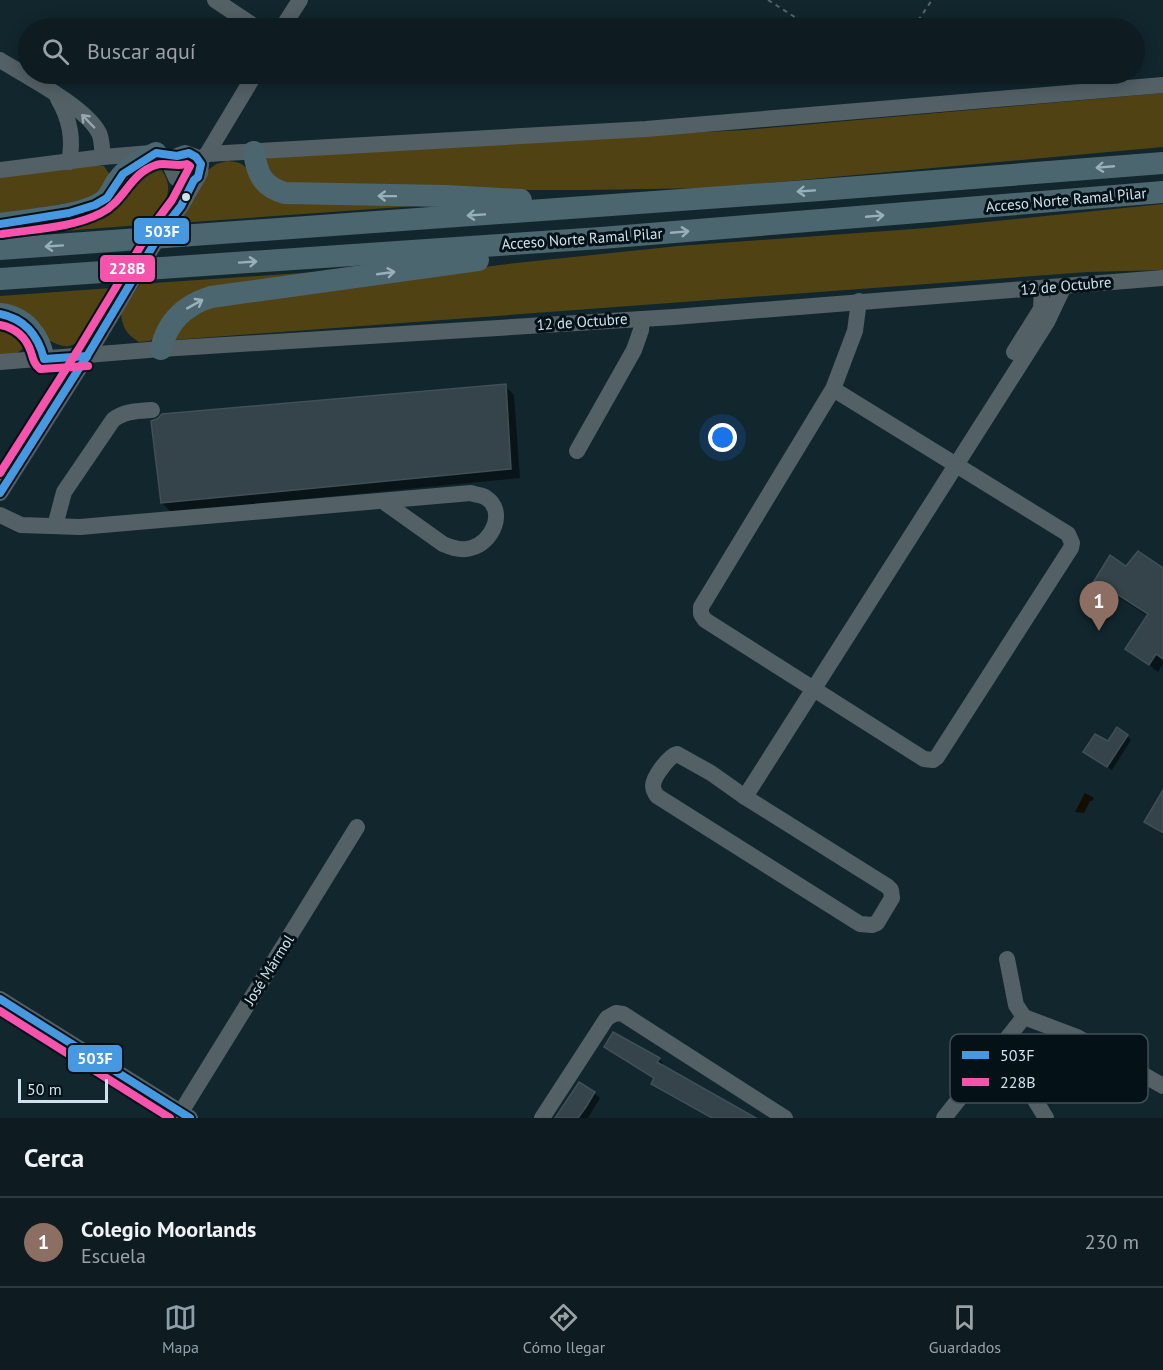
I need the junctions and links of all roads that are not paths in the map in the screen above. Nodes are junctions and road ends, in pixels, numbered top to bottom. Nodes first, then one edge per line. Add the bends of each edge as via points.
1 (214, 0) edge
2 (300, 0) edge
3 (242, 18) edge
4 (288, 18) edge
5 (0, 60) edge
6 (18, 71) edge
7 (38, 84) edge
8 (249, 84) edge
9 (1163, 85) edge
10 (56, 95) junction
11 (254, 152) junction
12 (103, 157) junction
13 (203, 157) junction
14 (69, 162) junction
15 (1163, 163) edge
16 (135, 164) junction
17 (170, 164) junction
18 (0, 170) edge
19 (194, 180) junction
20 (1163, 192) edge
21 (618, 205) junction
22 (0, 224) edge
23 (163, 229) junction
24 (601, 238) junction
25 (0, 249) edge
26 (1163, 278) edge
27 (0, 279) edge
28 (1064, 286) junction
29 (1042, 288) junction
30 (859, 301) junction
31 (0, 314) edge
32 (642, 318) junction
33 (160, 349) junction
34 (87, 356) junction
35 (44, 359) junction
36 (0, 362) edge
37 (833, 389) junction
38 (152, 410) dead end
39 (577, 451) dead end
40 (951, 462) junction
41 (0, 493) edge
42 (384, 502) junction
43 (0, 515) edge
44 (55, 526) junction
45 (809, 686) junction
46 (741, 795) junction
47 (357, 827) dead end
48 (1007, 959) dead end
49 (0, 999) edge
50 (1024, 1017) junction
51 (1011, 1034) edge
52 (1069, 1034) edge
53 (1148, 1077) edge
54 (1163, 1086) edge
55 (956, 1103) edge
56 (1037, 1103) edge
57 (185, 1115) edge
58 (542, 1118) edge
59 (785, 1118) edge
60 (944, 1118) edge
61 (1046, 1118) edge

1 - 3 street
2 - 4 street
5 - 6 street
7 - 10 street
8 - 13 street
9 - 11 street via 646,129
12 -> 10 street via 99,134
10 - 14 street via 69,122
11 - 13 street
21 -> 11 highway via 285,193 264,182 256,168
12 - 14 street
12 - 16 street via 116,165
12 - 17 street
13 - 17 street via 189,153
13 - 19 street
14 - 18 street
15 -> 21 highway, Acceso Norte Ramal Pilar
16 - 17 highway
16 - 22 highway via 107,198 95,206
17 - 19 street via 187,182
17 - 23 street via 173,195
19 - 23 street
24 -> 20 highway, Acceso Norte Ramal Pilar
21 -> 25 highway, Acceso Norte Ramal Pilar
23 - 34 street
27 -> 24 highway, Acceso Norte Ramal Pilar
33 -> 24 highway via 165,333 181,313 211,297 463,262
26 - 28 street, 12 de Octubre
28 - 29 street, 12 de Octubre
28 - 40 street via 1047,322
29 - 30 street, 12 de Octubre
29 - 40 street via 1041,309
30 - 32 street, 12 de Octubre
30 - 37 street via 855,331
31 - 35 highway via 16,318 30,328
32 - 33 street, 12 de Octubre
32 - 39 street via 634,350
33 - 34 street, 12 de Octubre
34 - 35 street, 12 de Octubre
34 - 41 street
35 - 36 street, 12 de Octubre
37 - 40 street
37 - 45 street via 701,608 705,620
38 - 44 street via 128,412 113,420 64,492
40 - 45 street
40 - 45 street via 1068,534 1072,543 1065,558 933,760 924,759
42 - 42 street via 471,493 486,498 494,507 495,526 483,544 454,549
42 - 44 street
43 - 44 street via 21,525
45 - 46 street
46 - 46 street via 677,754 669,758 653,786 657,796 860,924 877,923 892,898 887,885
47 - 57 street, José Mármol
48 - 50 street via 1016,1005
49 - 57 street
50 - 51 street
50 - 52 street
53 - 54 street
55 - 60 street
56 - 61 street
58 - 59 street via 607,1018 616,1013

